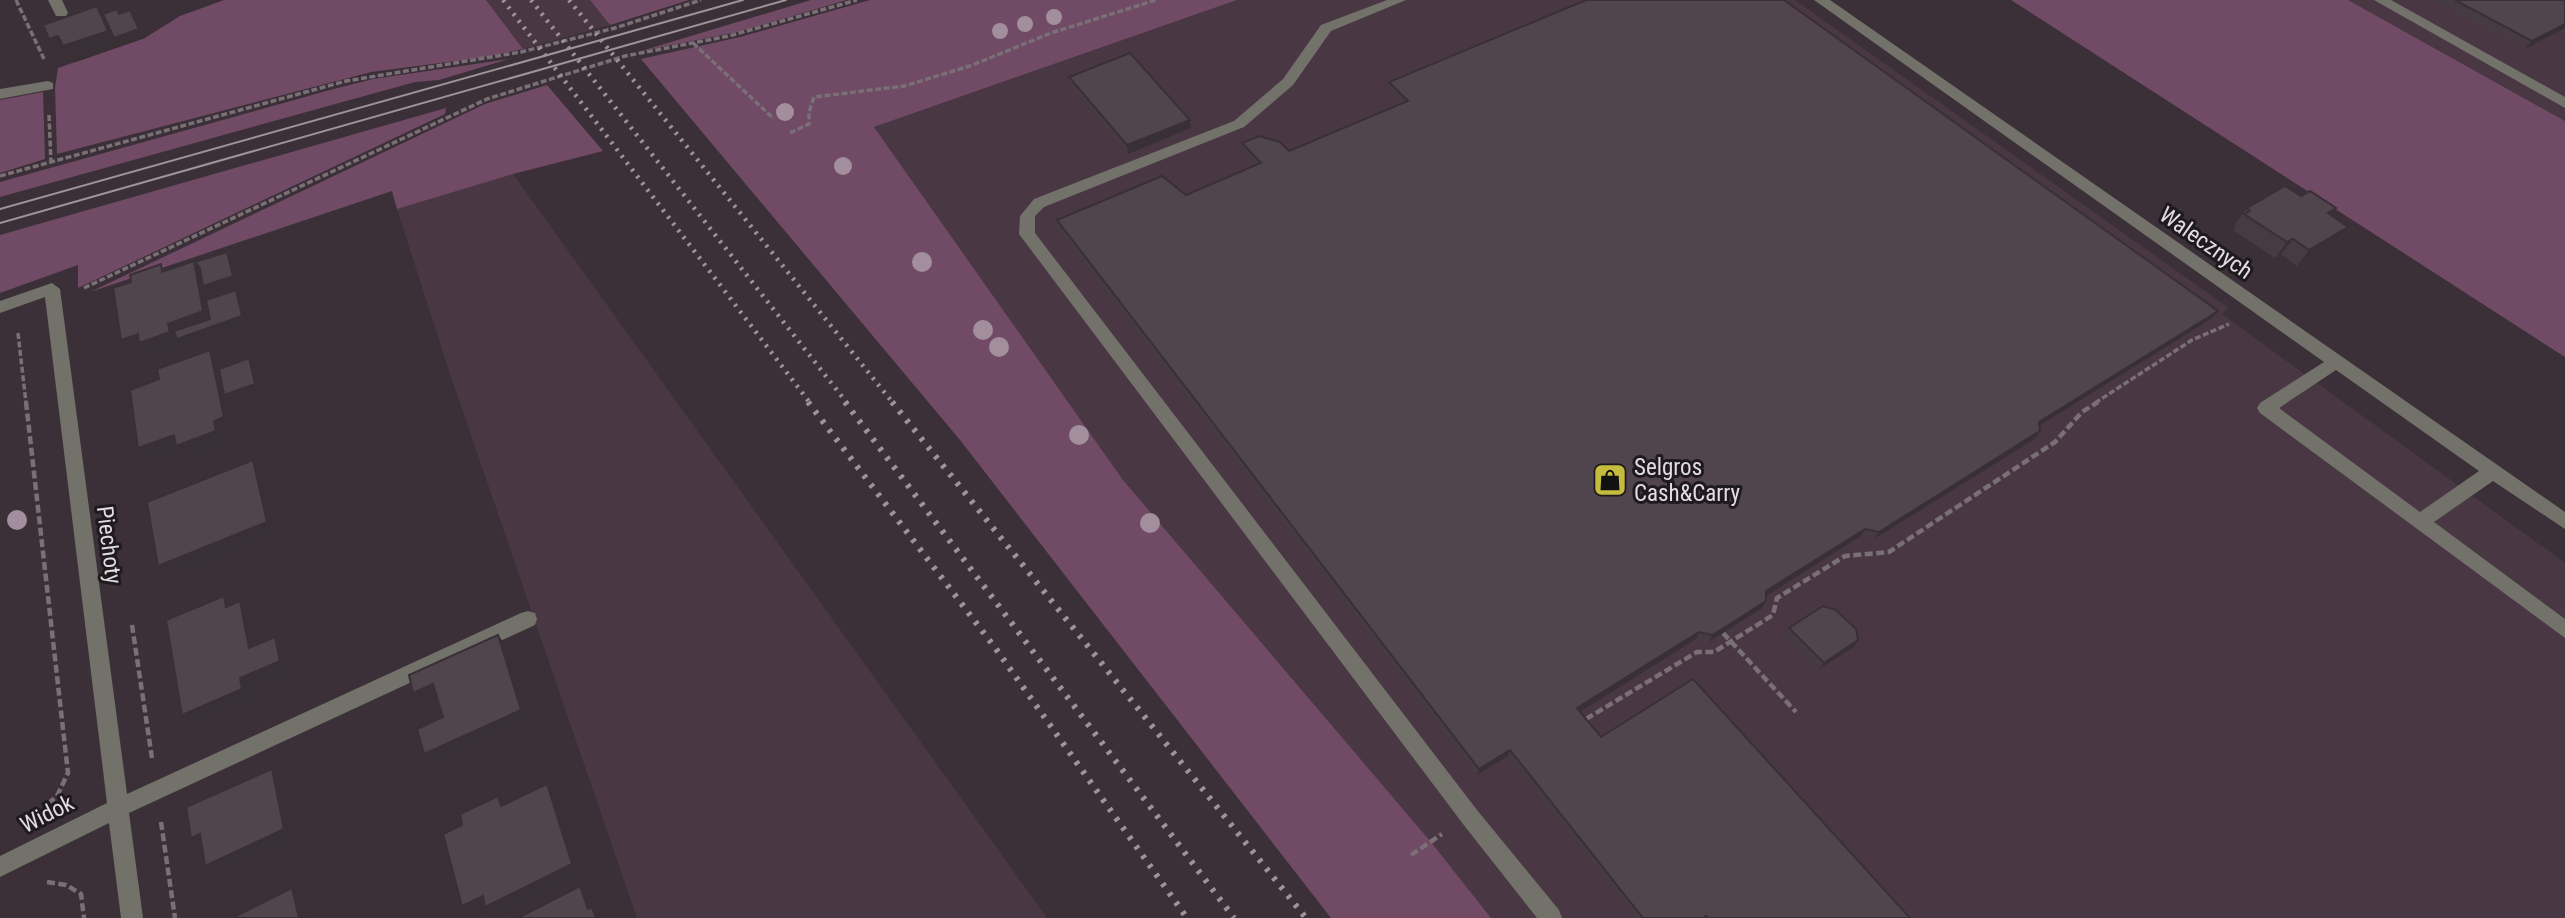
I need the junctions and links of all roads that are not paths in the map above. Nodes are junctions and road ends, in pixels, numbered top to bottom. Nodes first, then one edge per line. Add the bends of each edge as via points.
1 (1399, 0) edge
2 (1821, 0) edge
3 (2381, 0) edge
4 (48, 86) road end
5 (0, 94) edge
6 (2565, 103) edge
7 (0, 307) edge
8 (2335, 363) junction
9 (2492, 472) junction
10 (2420, 522) junction
11 (2565, 522) edge
12 (528, 619) dead end
13 (2565, 630) edge
14 (118, 808) junction
15 (0, 867) edge
16 (132, 918) edge
17 (1550, 918) edge

1 - 17 street via 1326,29 1288,82 1239,124 1039,202 1025,219 1027,234
2 - 8 street, Walecznych
3 - 6 street
4 - 5 street
7 - 14 street, Piechoty via 52,295
8 - 9 street, Walecznych
8 - 10 street via 2266,408
9 - 10 street
9 - 11 street, Walecznych
10 - 13 street
12 - 14 street
14 - 15 street, Widok
14 - 16 street, Piechoty

